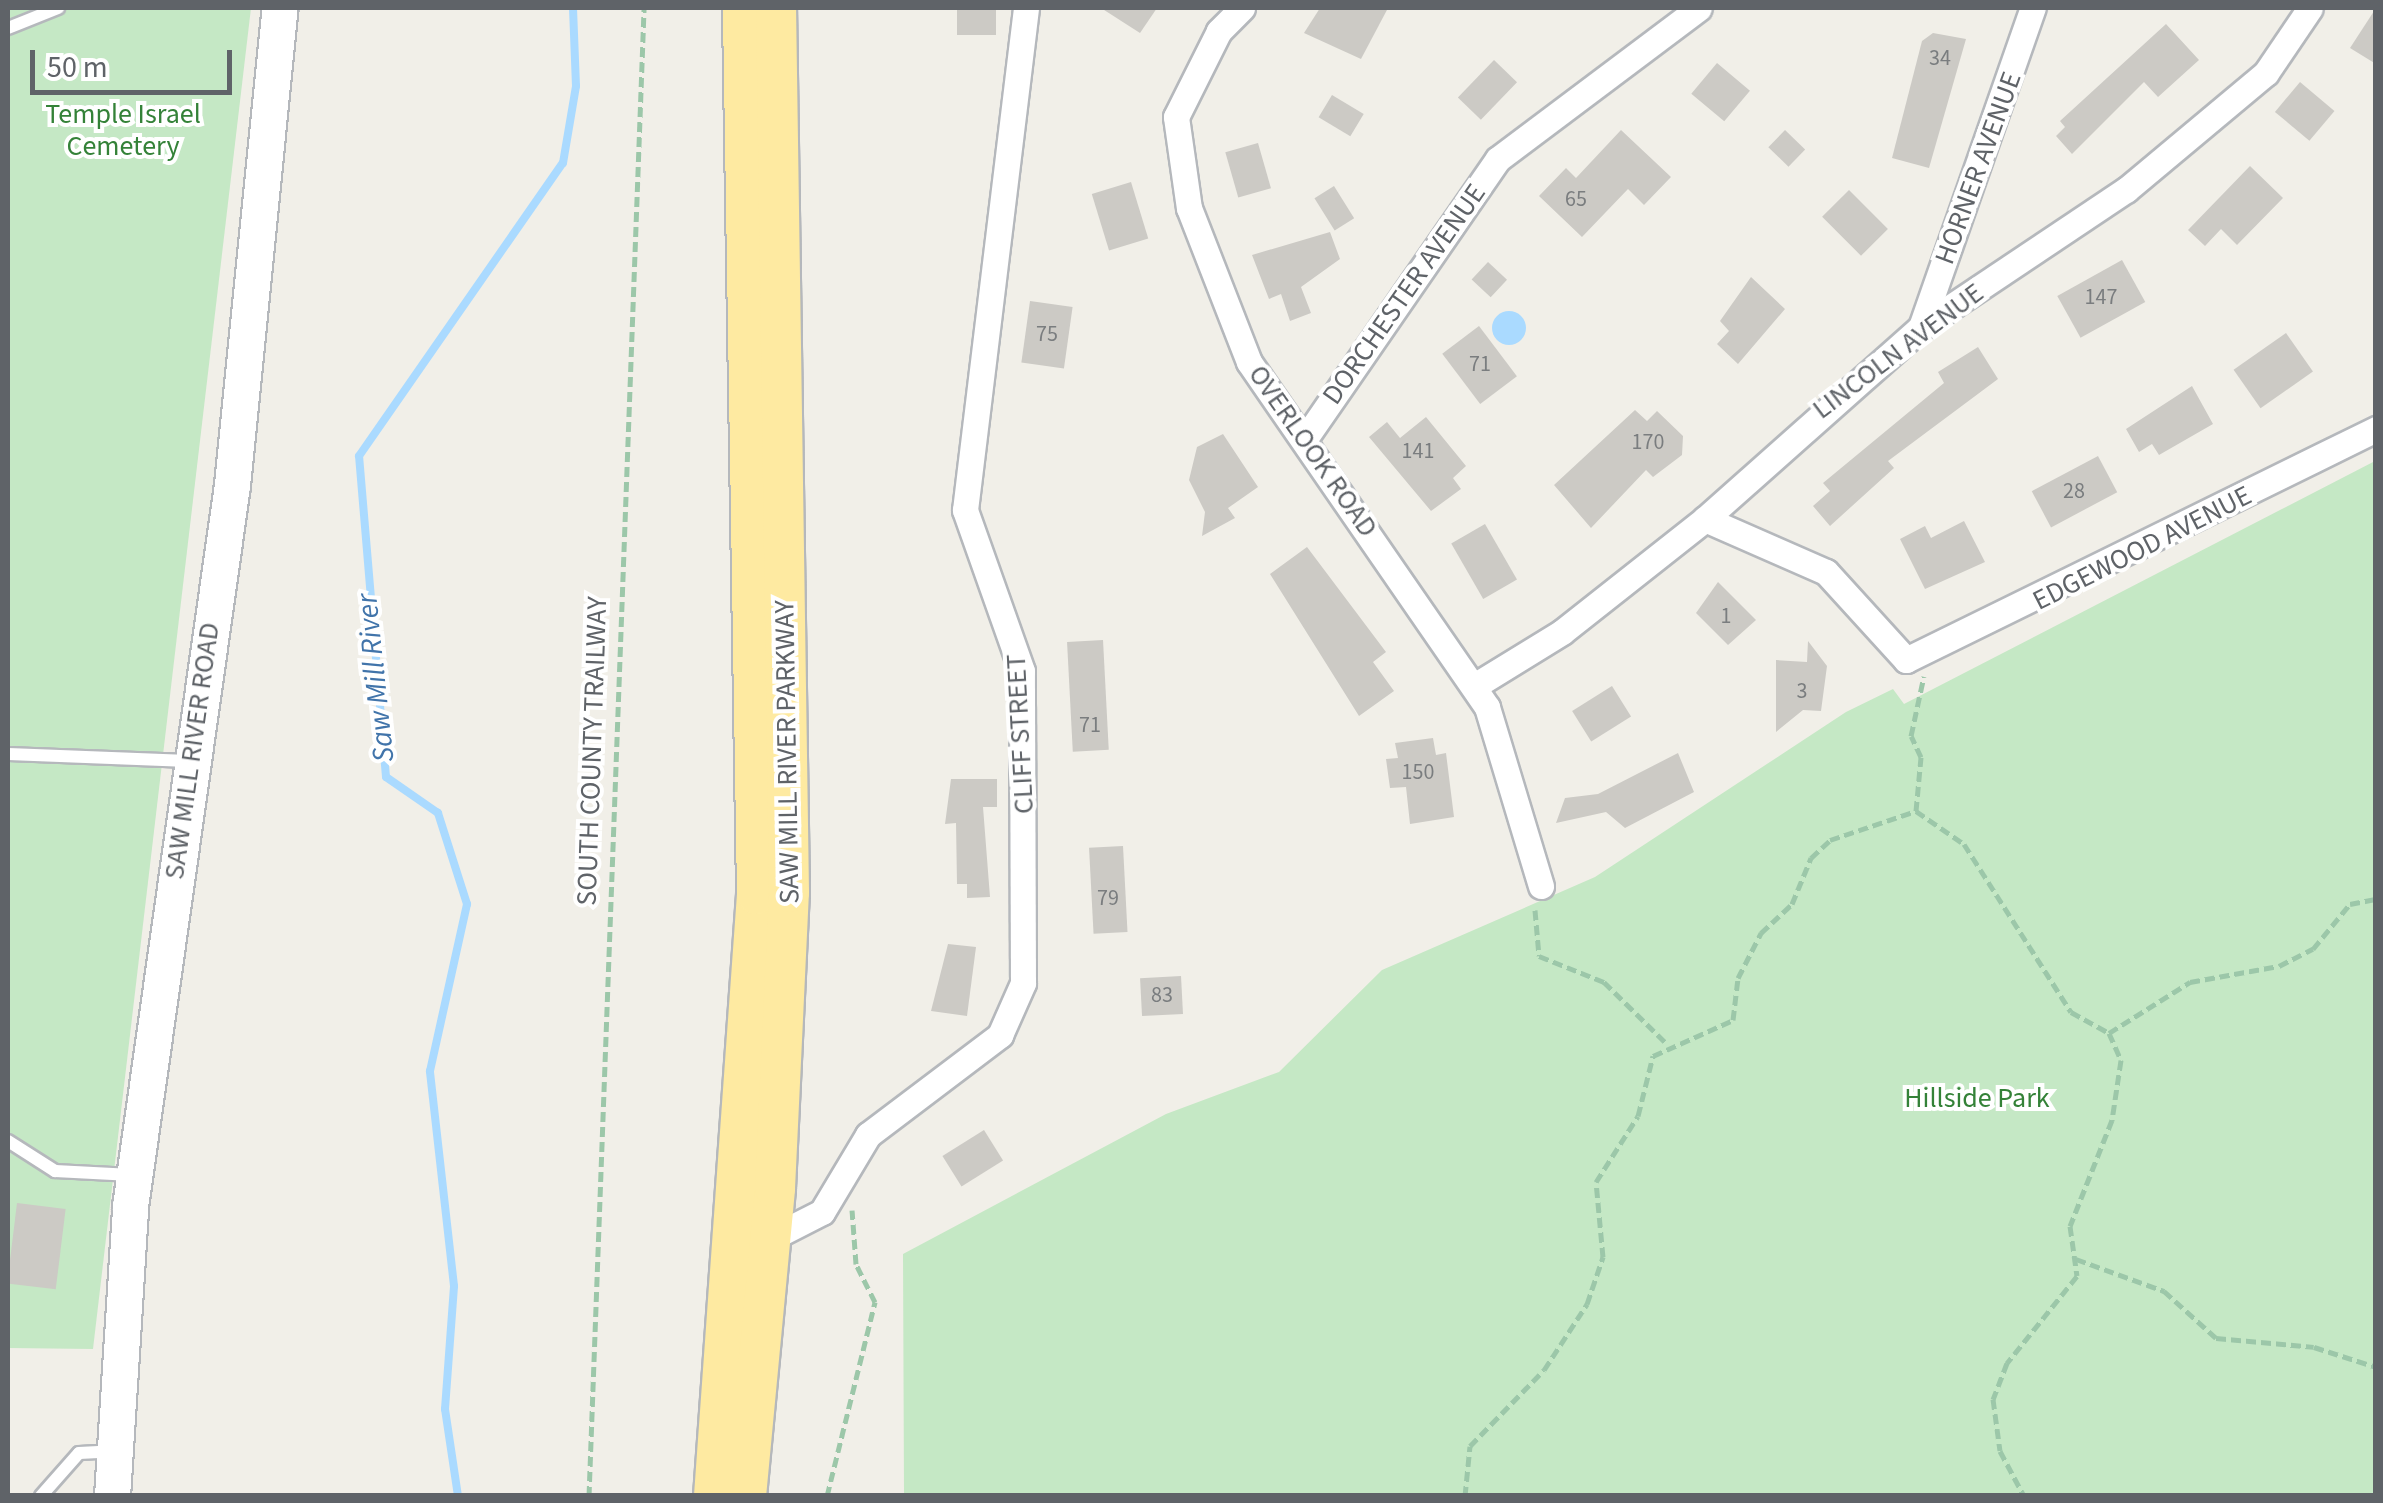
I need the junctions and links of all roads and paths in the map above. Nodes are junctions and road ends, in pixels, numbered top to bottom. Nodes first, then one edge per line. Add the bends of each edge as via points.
1 (58, 8) edge
2 (280, 8) edge
3 (644, 8) edge
4 (744, 8) edge
5 (776, 8) edge
6 (1026, 8) edge
7 (1242, 8) edge
8 (1698, 8) edge
9 (2033, 8) edge
10 (2310, 8) edge
11 (8, 28) edge
12 (1921, 327) junction
13 (2376, 429) edge
14 (1304, 440) junction
15 (1705, 519) junction
16 (1913, 658) junction
17 (1476, 685) junction
18 (8, 754) edge
19 (188, 761) junction
20 (1916, 811) junction
21 (1542, 886) joint
22 (2376, 899) edge
23 (2109, 1032) junction
24 (1667, 1044) junction
25 (8, 1142) edge
26 (135, 1176) junction
27 (837, 1192) junction
28 (771, 1238) junction
29 (2076, 1259) junction
30 (2376, 1367) edge
31 (113, 1451) junction
32 (41, 1496) edge
33 (112, 1496) edge
34 (589, 1496) edge
35 (714, 1496) edge
36 (746, 1496) edge
37 (826, 1496) edge
38 (1465, 1496) edge
39 (2024, 1496) edge

1 - 11 lane
2 - 19 main road, SAW MILL RIVER ROAD via 232,485
3 - 34 path, SOUTH COUNTY TRAILWAY
4 - 35 highway, SAW MILL RIVER PARKWAY via 757,894
5 - 28 highway, SAW MILL RIVER PARKWAY via 790,796
6 - 27 street, CLIFF STREET via 965,510 1022,671 1023,983 1000,1035 868,1135
7 - 14 street, OVERLOOK ROAD via 1191,78 1174,152 1249,362
8 - 14 street, DORCHESTER AVENUE via 1498,159
9 - 12 street, HORNER AVENUE
10 - 12 street, LINCOLN AVENUE via 2266,73 2126,190
12 - 15 street, LINCOLN AVENUE
13 - 16 street, EDGEWOOD AVENUE
14 - 17 street, OVERLOOK ROAD
15 - 16 street via 1826,572
15 - 17 street, LINCOLN AVENUE via 1562,632
16 - 20 path via 1923,709 1910,736 1921,757
17 - 21 street, OVERLOOK ROAD
18 - 19 lane
19 - 26 main road, SAW MILL RIVER ROAD
20 - 23 path via 1964,844 2071,1012
20 - 24 path via 1830,840 1811,858 1792,904 1761,933 1738,978 1733,1020
21 - 24 path via 1539,956 1604,982
22 - 23 path via 2350,904 2313,949 2279,966 2190,982
23 - 29 path via 2121,1060 2112,1120 2070,1226
24 - 38 path via 1653,1056 1638,1116 1596,1182 1602,1257 1588,1304 1544,1370 1470,1446
25 - 26 lane via 55,1171
26 - 31 main road, SAW MILL RIVER ROAD
27 - 28 street, CLIFF STREET via 806,1224
27 - 37 path via 859,1218 856,1264 875,1302
28 - 36 highway, SAW MILL RIVER PARKWAY
29 - 30 path via 2164,1292 2216,1338 2314,1347
29 - 39 path via 2073,1286 2007,1363 1992,1399 2000,1452
31 - 32 lane via 79,1453
31 - 33 main road, SAW MILL RIVER ROAD

